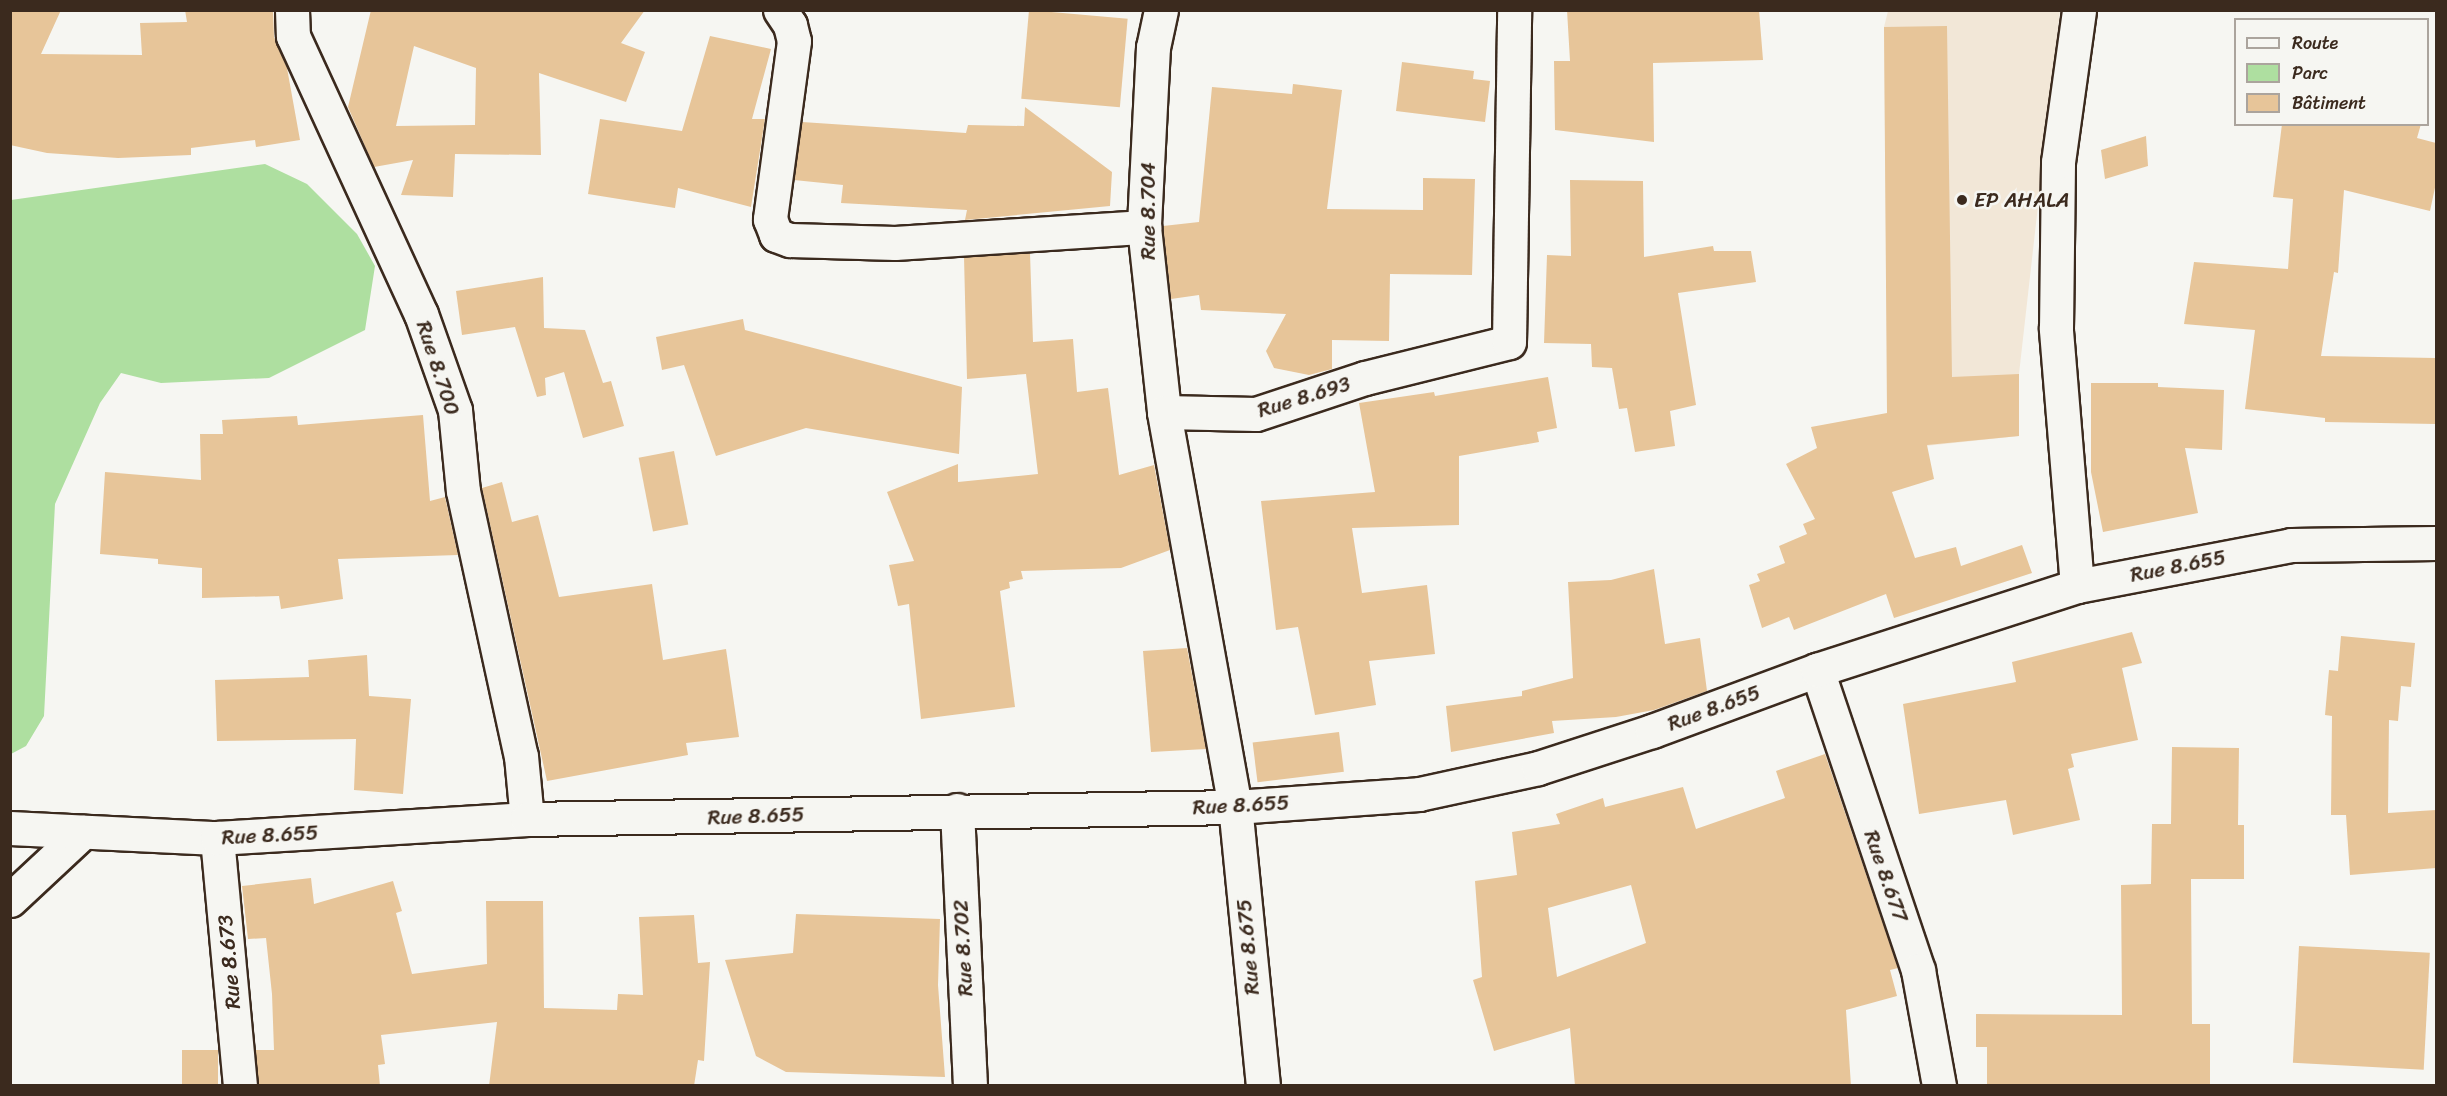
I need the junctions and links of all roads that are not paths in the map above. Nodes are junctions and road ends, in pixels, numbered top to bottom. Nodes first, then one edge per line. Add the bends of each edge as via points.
1 (292, 10) edge
2 (780, 10) edge
3 (1161, 10) edge
4 (1514, 10) edge
5 (2079, 10) edge
6 (1144, 227) junction
7 (1164, 412) junction
8 (2436, 543) edge
9 (2077, 586) junction
10 (1817, 670) junction
11 (1235, 807) junction
12 (957, 810) junction
13 (527, 819) junction
14 (10, 828) edge
15 (83, 832) junction
16 (217, 838) junction
17 (10, 900) edge
18 (240, 1086) edge
19 (970, 1086) edge
20 (1263, 1086) edge
21 (1939, 1086) edge

1 - 13 street, Rue 8.700 via 292,36 421,314 455,410 463,491 521,756
2 - 6 street via 794,41 770,219 776,235 790,240 895,243
3 - 6 street, Rue 8.704 via 1154,47
4 - 7 street, Rue 8.693 via 1509,342 1365,378 1256,414
5 - 9 street via 2058,162 2056,328
6 - 7 street, Rue 8.704
7 - 11 street
8 - 9 street, Rue 8.655 via 2291,545
9 - 10 street, Rue 8.655
10 - 11 street, Rue 8.655 via 1538,768 1419,794
10 - 21 street, Rue 8.677 via 1918,970
11 - 12 street, Rue 8.655
11 - 20 street, Rue 8.675
12 - 13 street, Rue 8.655
12 - 19 street, Rue 8.702
13 - 16 street, Rue 8.655
14 - 15 street, Rue 8.655
15 - 16 street, Rue 8.655
15 - 17 street
16 - 18 street, Rue 8.673

